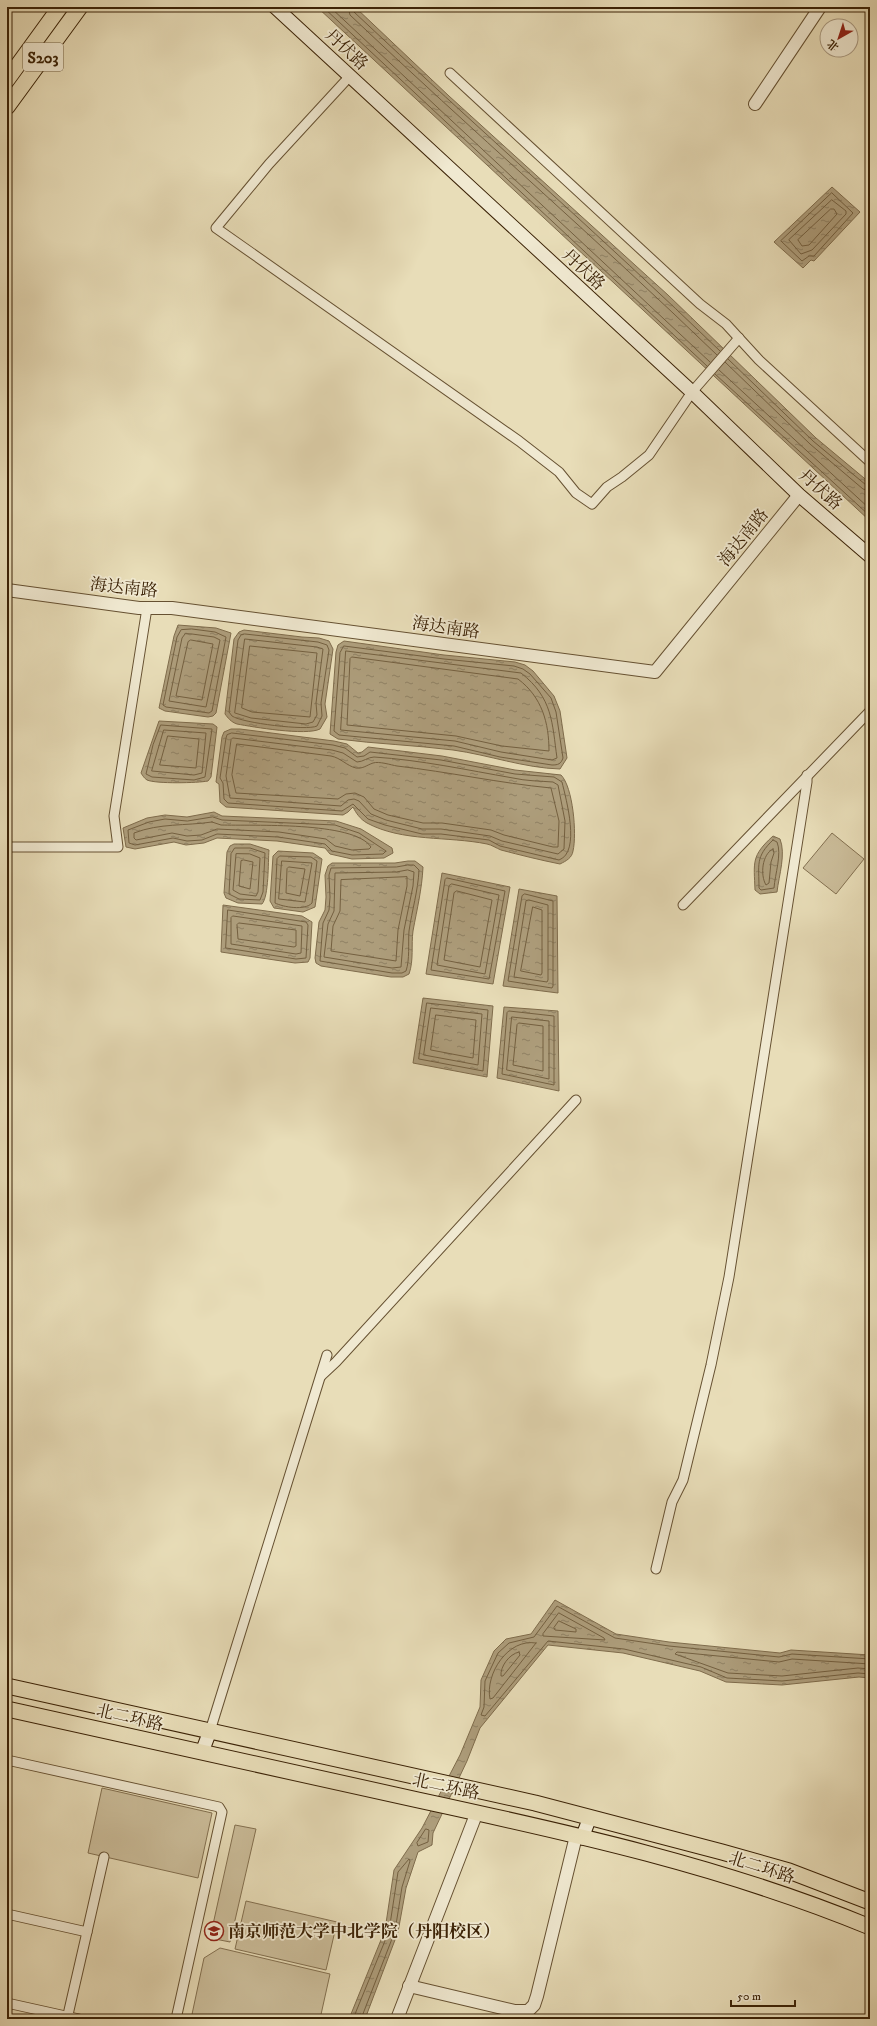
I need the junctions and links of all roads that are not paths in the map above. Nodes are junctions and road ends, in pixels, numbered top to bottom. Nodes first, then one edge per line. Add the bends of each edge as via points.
1 (60, 7) edge
2 (80, 7) edge
3 (275, 7) edge
4 (820, 7) edge
5 (450, 73) dead end
6 (350, 76) junction
7 (7, 80) edge
8 (755, 104) dead end
9 (7, 107) edge
10 (736, 341) junction
11 (692, 392) junction
12 (870, 462) edge
13 (799, 495) junction
14 (870, 556) edge
15 (7, 590) edge
16 (147, 608) junction
17 (870, 711) edge
18 (807, 775) junction
19 (7, 847) edge
20 (683, 905) dead end
21 (576, 1100) dead end
22 (327, 1355) dead end
23 (321, 1376) junction
24 (656, 1569) dead end
25 (7, 1686) edge
26 (7, 1709) edge
27 (210, 1731) junction
28 (202, 1752) junction
29 (7, 1760) edge
30 (477, 1812) junction
31 (590, 1817) junction
32 (579, 1837) junction
33 (104, 1857) dead end
34 (870, 1902) edge
35 (7, 1914) edge
36 (870, 1927) edge
37 (87, 1932) junction
38 (409, 1986) junction
39 (7, 2003) edge
40 (67, 2018) edge
41 (80, 2019) edge
42 (176, 2019) edge
43 (397, 2019) edge

1 - 7 main road, S203
2 - 9 main road, S203
3 - 6 main road, 丹伏路
4 - 8 street
5 - 10 street via 700,304 726,324
6 - 11 main road, 丹伏路
6 - 11 street via 269,164 216,228 519,441 559,472 576,493 592,504 607,487 649,455
10 - 11 street
10 - 12 street
11 - 13 main road, 丹伏路
13 - 14 main road, 丹伏路
13 - 16 street, 海达南路 via 655,672 172,608
15 - 16 street, 海达南路
16 - 19 street via 114,816 118,847
17 - 18 street
18 - 20 street
18 - 24 street via 729,1277 683,1480 672,1502
21 - 23 street
22 - 23 street
23 - 27 street
25 - 27 main road, 北二环路
26 - 28 main road, 北二环路
27 - 28 main road
27 - 31 main road, 北二环路
28 - 30 main road, 北二环路
29 - 42 street via 219,1807 222,1812
30 - 32 main road, 北二环路
30 - 38 street
31 - 32 main road
31 - 34 main road, 北二环路 via 789,1871
32 - 36 main road, 北二环路 via 774,1890
32 - 38 street via 538,1996 528,2011 515,2011
33 - 37 street
35 - 37 street
37 - 40 street
38 - 43 street
39 - 40 street
40 - 41 street

